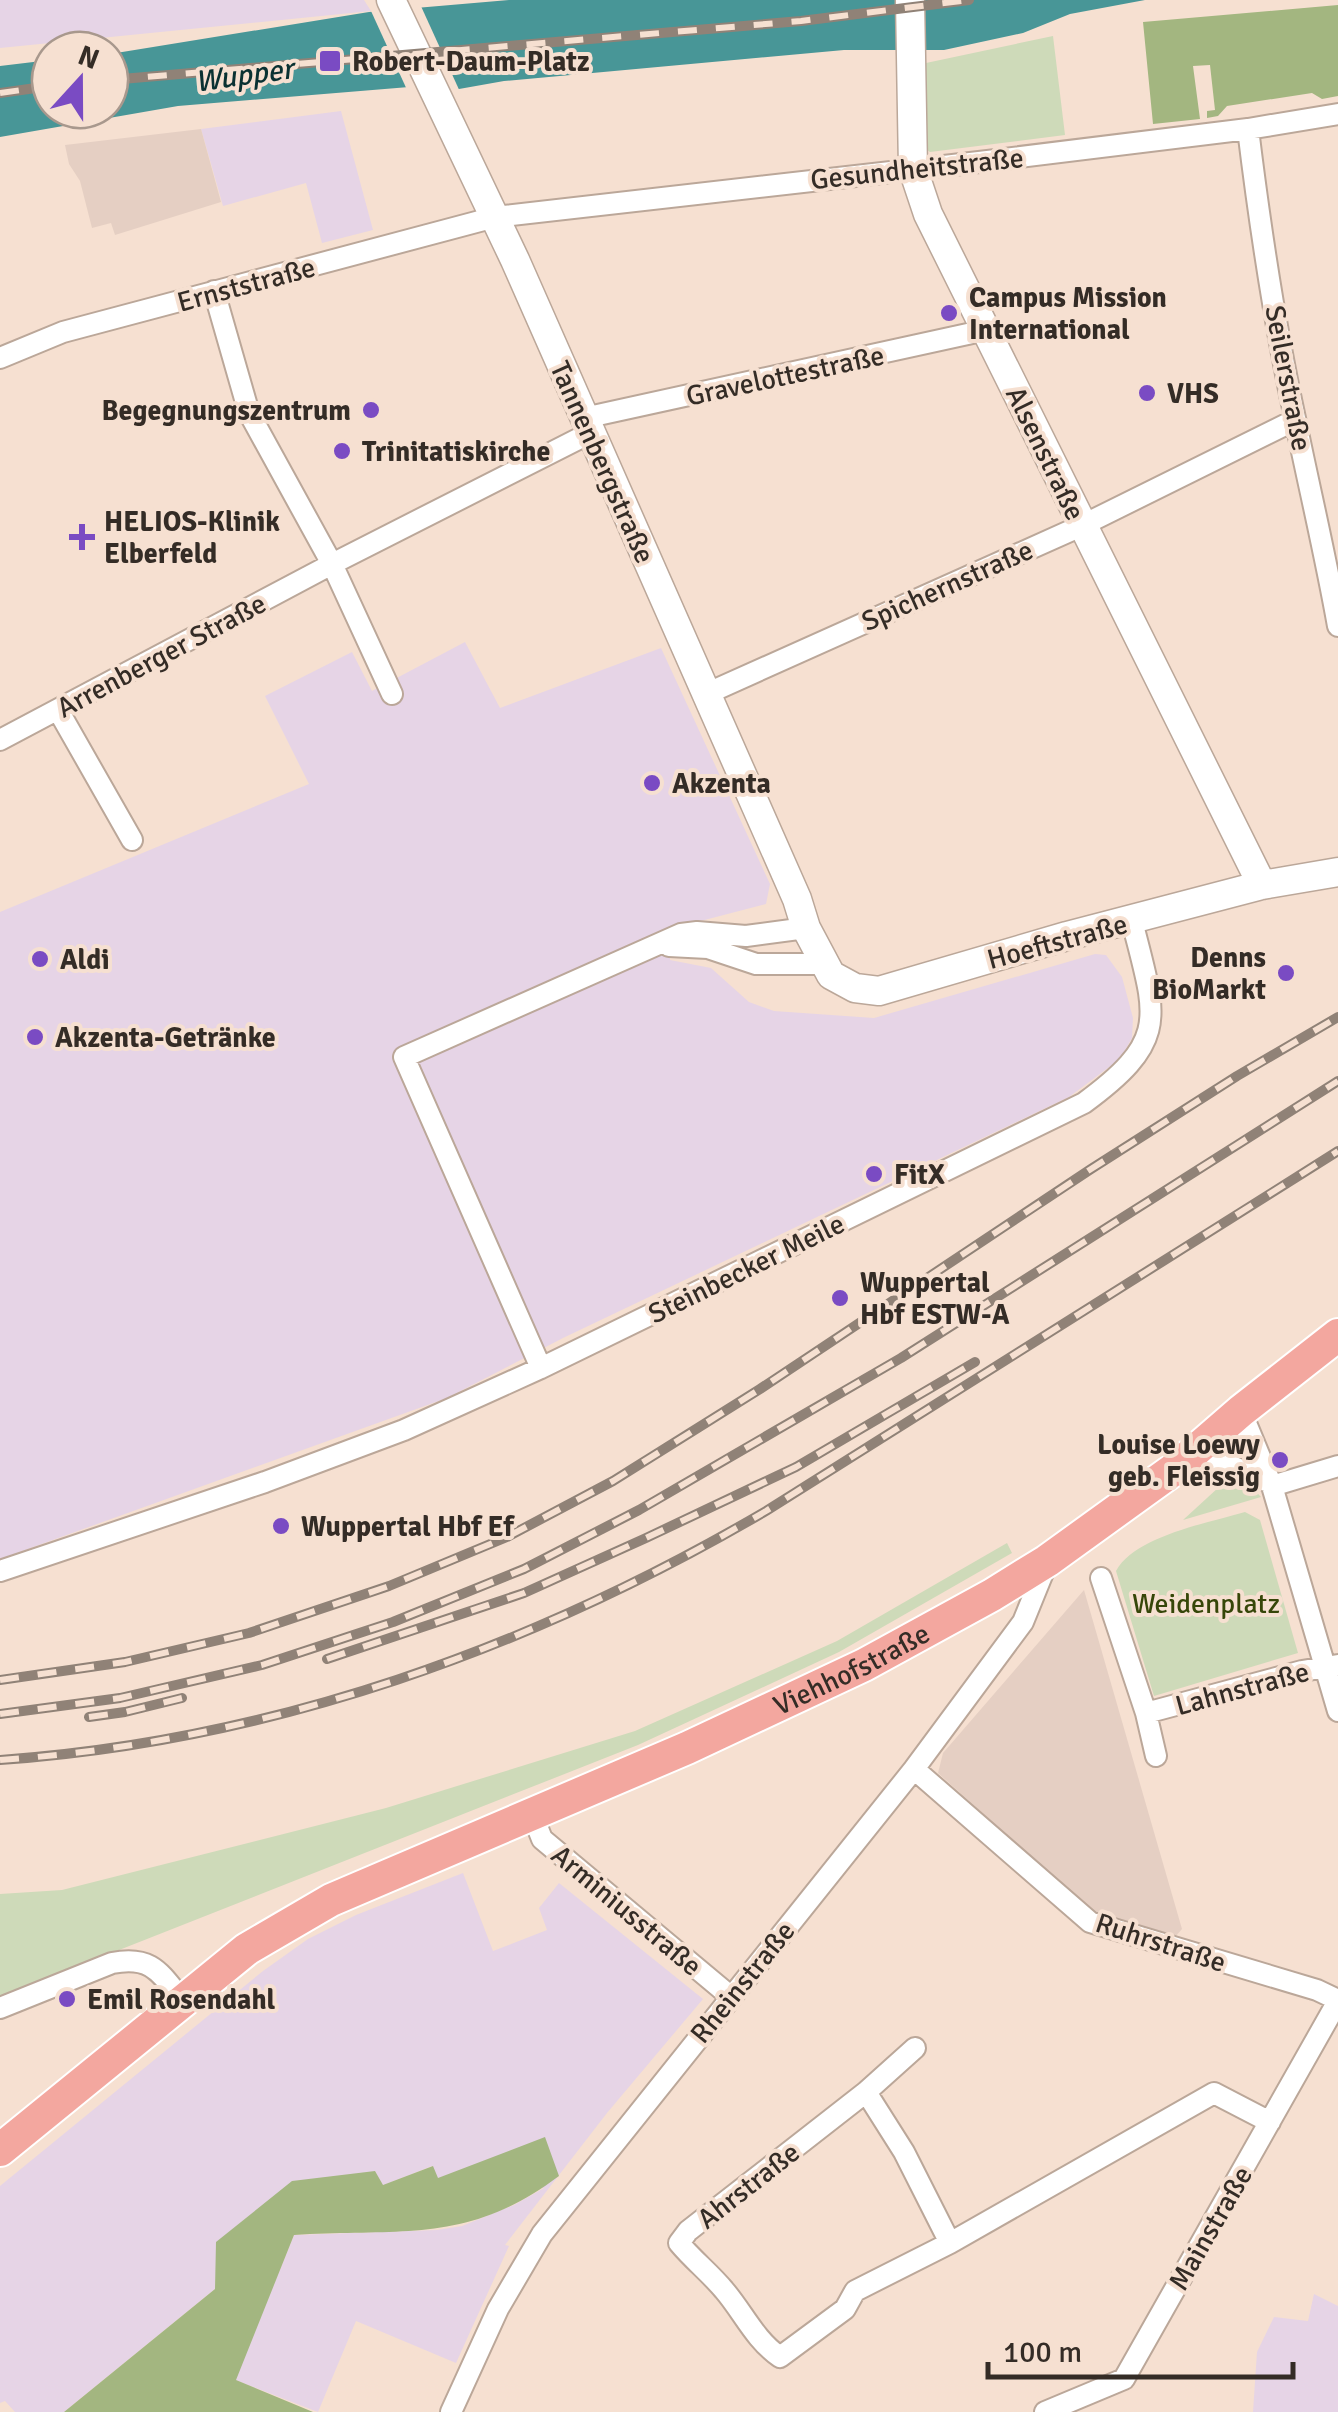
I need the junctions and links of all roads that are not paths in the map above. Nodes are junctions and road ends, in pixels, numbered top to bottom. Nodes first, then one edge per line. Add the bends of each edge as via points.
1 (910, 0) edge
2 (393, 4) edge
3 (1338, 114) edge
4 (1248, 129) junction
5 (913, 169) junction
6 (496, 217) junction
7 (214, 292) junction
8 (986, 330) junction
9 (0, 358) edge
10 (1295, 420) junction
11 (587, 426) junction
12 (1081, 526) junction
13 (332, 564) junction
14 (1338, 626) edge
15 (392, 694) dead end
16 (706, 694) junction
17 (58, 710) junction
18 (0, 740) edge
19 (132, 840) dead end
20 (1338, 872) edge
21 (1262, 886) junction
22 (1132, 921) junction
23 (806, 928) junction
24 (657, 945) junction
25 (824, 964) junction
26 (1338, 1335) edge
27 (542, 1368) junction
28 (1240, 1411) junction
29 (1188, 1457) junction
30 (1338, 1466) edge
31 (1271, 1485) junction
32 (1047, 1561) junction
33 (0, 1571) edge
34 (1101, 1578) dead end
35 (1330, 1666) edge
36 (1338, 1711) edge
37 (1146, 1713) junction
38 (1156, 1756) dead end
39 (914, 1769) junction
40 (533, 1816) junction
41 (730, 1996) junction
42 (183, 2001) junction
43 (1338, 2001) edge
44 (0, 2008) edge
45 (915, 2048) dead end
46 (866, 2092) junction
47 (1270, 2122) junction
48 (0, 2150) edge
49 (950, 2243) junction
50 (451, 2412) edge
51 (1045, 2412) edge

1 - 5 main road, Alsenstraße
2 - 6 main road, Tannenbergstraße
3 - 4 street, Gesundheitstraße
4 - 5 street, Gesundheitstraße
4 - 10 street, Seilerstraße
5 - 6 street, Gesundheitstraße
5 - 8 main road, Alsenstraße
6 - 7 street, Ernststraße
6 - 11 main road, Tannenbergstraße
7 - 9 street, Ernststraße via 63,332
7 - 13 street via 249,413
8 - 11 street, Gravelottestraße
8 - 12 main road, Alsenstraße
10 - 12 street, Spichernstraße
10 - 14 street, Seilerstraße
11 - 13 street, Arrenberger Straße
11 - 16 main road, Tannenbergstraße
12 - 16 street, Spichernstraße
12 - 21 main road, Alsenstraße
13 - 15 street
13 - 17 street, Arrenberger Straße
16 - 23 main road, Tannenbergstraße
17 - 18 street, Arrenberger Straße
17 - 19 street
20 - 21 main road, Hoeftstraße
21 - 22 main road, Hoeftstraße
22 - 25 main road, Hoeftstraße via 888,990 855,988
22 - 27 street, Steinbecker Meile via 1151,1012 1139,1056 1119,1078 1084,1103
23 - 24 street via 746,936 697,932
23 - 25 main road
24 - 25 street via 708,948 756,964
24 - 27 street via 404,1057
26 - 28 main road, Viehhofstraße
27 - 33 street, Steinbecker Meile via 323,1461
28 - 29 main road, Viehhofstraße
28 - 31 street
29 - 31 street via 1245,1470
29 - 32 main road, Viehhofstraße
30 - 31 street
31 - 35 street
32 - 39 street, Rheinstraße via 1024,1622
32 - 40 main road, Viehhofstraße via 864,1665
34 - 37 street
35 - 36 street
35 - 37 street, Lahnstraße
37 - 38 street
39 - 41 street, Rheinstraße
39 - 43 street, Ruhrstraße via 1090,1922
40 - 41 street, Arminiusstraße via 542,1839
40 - 42 main road, Viehhofstraße via 312,1909 247,1949
41 - 50 street, Rheinstraße via 542,2234 498,2309
42 - 44 street via 155,1968 131,1960
42 - 48 main road, Viehhofstraße
43 - 47 street, Mainstraße
45 - 46 street, Ahrstraße
46 - 49 street
46 - 49 street, Ahrstraße via 688,2231 680,2244 780,2357 846,2308 855,2290
47 - 49 street, Ahrstraße via 1214,2093
47 - 51 street, Mainstraße via 1124,2378

